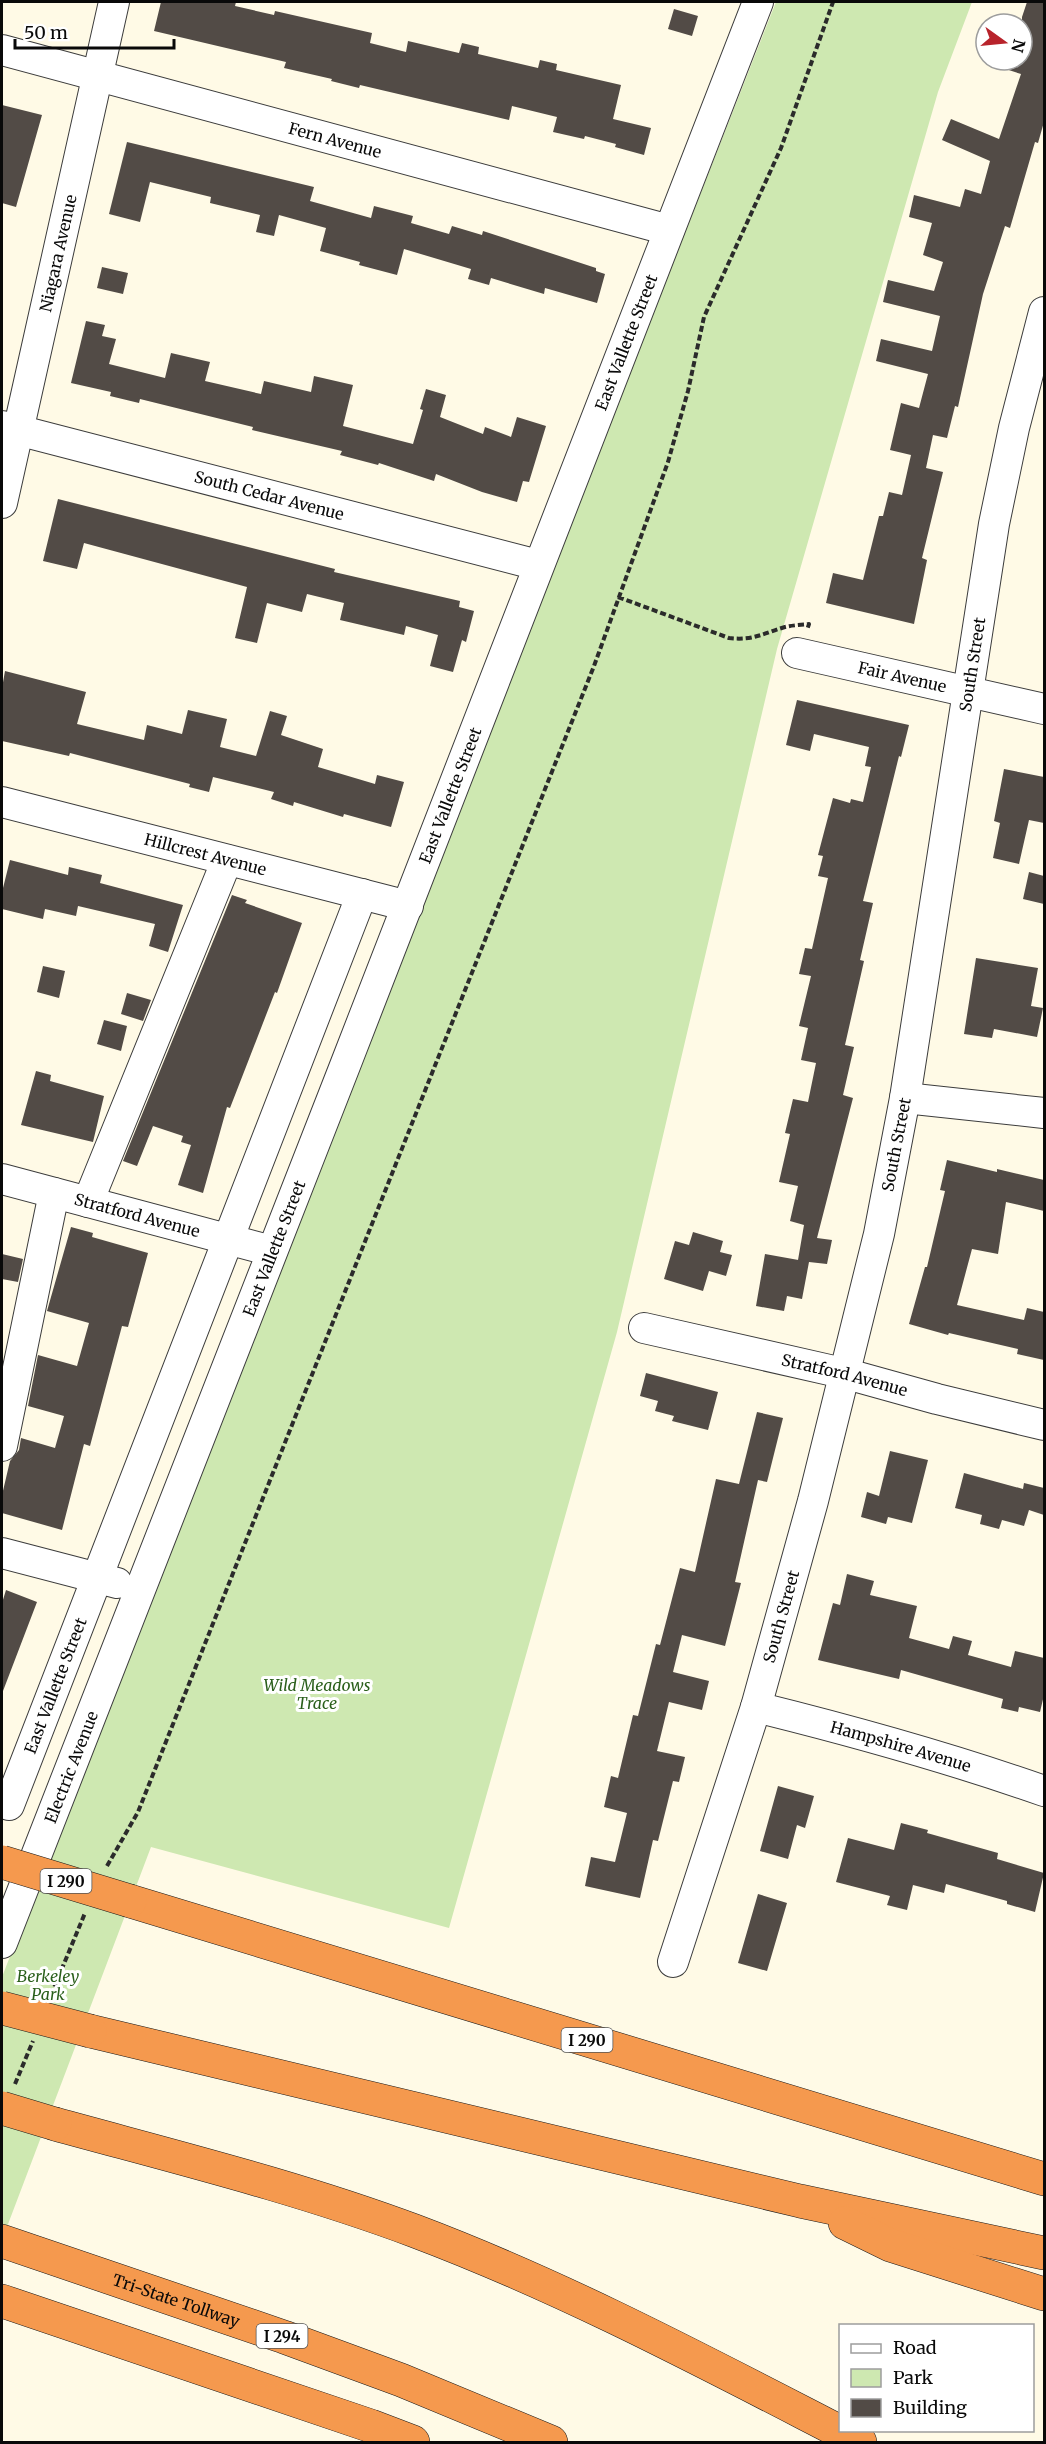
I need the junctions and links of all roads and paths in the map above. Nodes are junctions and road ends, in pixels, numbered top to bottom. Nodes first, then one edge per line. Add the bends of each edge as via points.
1 (114, 2) edge
2 (758, 2) edge
3 (833, 2) edge
4 (2, 50) edge
5 (97, 76) junction
6 (669, 230) junction
7 (1044, 312) edge
8 (10, 429) edge
9 (2, 503) edge
10 (538, 565) junction
11 (618, 597) junction
12 (796, 653) joint
13 (967, 691) junction
14 (1044, 709) edge
15 (2, 802) edge
16 (226, 860) junction
17 (362, 894) junction
18 (408, 906) junction
19 (905, 1098) junction
20 (1044, 1113) edge
21 (2, 1179) edge
22 (54, 1193) junction
23 (88, 1202) junction
24 (228, 1240) junction
25 (272, 1251) junction
26 (644, 1328) dead end
27 (846, 1374) junction
28 (1044, 1425) edge
29 (2, 1446) edge
30 (2, 1553) edge
31 (98, 1578) junction
32 (140, 1590) junction
33 (756, 1707) junction
34 (1044, 1791) edge
35 (9, 1805) dead end
36 (2, 1862) edge
37 (104, 1870) dead end
38 (85, 1912) dead end
39 (2, 1943) edge
40 (673, 1962) dead end
41 (50, 1998) dead end
42 (2, 2007) edge
43 (37, 2031) dead end
44 (8, 2097) edge
45 (1044, 2179) edge
46 (800, 2201) junction
47 (5, 2242) edge
48 (1044, 2253) edge
49 (1044, 2294) edge
50 (2, 2301) edge
51 (839, 2431) edge
52 (840, 2432) edge
53 (413, 2442) edge
54 (551, 2442) edge
55 (860, 2442) edge

1 - 5 street, Niagara Avenue
2 - 6 street, East Vallette Street
3 - 11 path via 781,148 704,316 668,462
4 - 5 street, Fern Avenue
5 - 6 street, Fern Avenue
5 - 8 street, Niagara Avenue
6 - 10 street, East Vallette Street
7 - 13 street, South Street via 994,524
8 - 9 street, Niagara Avenue
8 - 10 street, South Cedar Avenue
10 - 18 street, East Vallette Street
11 - 12 path via 742,640 809,624
11 - 37 path via 143,1801
12 - 13 street, Fair Avenue
13 - 14 street, Fair Avenue
13 - 19 street, South Street
15 - 16 street, Hillcrest Avenue
16 - 17 street, Hillcrest Avenue
16 - 23 street
17 - 18 street, Hillcrest Avenue
17 - 24 street, East Vallette Street
18 - 25 street, East Vallette Street
19 - 20 street
19 - 27 street, South Street via 879,1234
21 - 22 street, Stratford Avenue
22 - 23 street, Stratford Avenue
22 - 29 street
23 - 24 street, Stratford Avenue
24 - 25 street, Stratford Avenue
24 - 31 street, East Vallette Street
25 - 32 street, East Vallette Street
26 - 27 street, Stratford Avenue
27 - 28 street, Stratford Avenue
27 - 33 street, South Street
30 - 31 street
31 - 32 street
31 - 35 street, East Vallette Street
32 - 39 street, Electric Avenue
33 - 34 street, Hampshire Avenue via 859,1732
33 - 40 street, South Street
36 - 45 highway, I 290, bridge
38 - 41 path
42 - 46 highway, bridge
43 - 44 path
44 - 51 highway, bridge via 55,2124 274,2184 417,2232 641,2330
46 - 48 highway
46 - 49 highway via 890,2245
47 - 54 highway, Tri-State Tollway / I 294 via 401,2380
50 - 53 highway
52 - 55 highway, bridge

